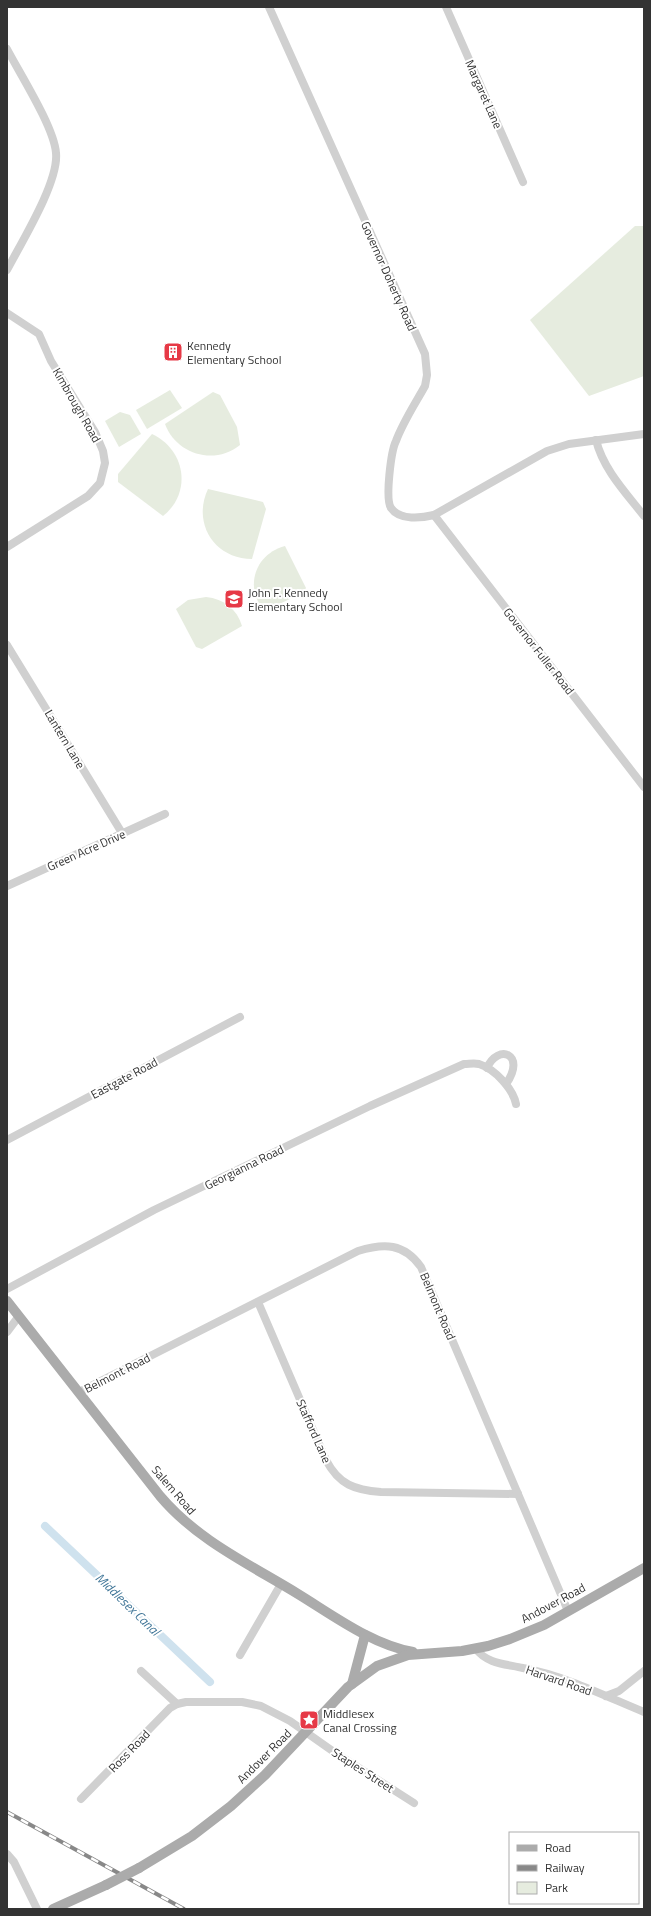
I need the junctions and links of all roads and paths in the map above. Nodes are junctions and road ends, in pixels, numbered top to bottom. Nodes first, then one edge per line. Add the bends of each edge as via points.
1 (269, 7) edge
2 (446, 7) edge
3 (7, 49) edge
4 (523, 182) dead end
5 (7, 270) edge
6 (7, 313) edge
7 (644, 434) edge
8 (596, 440) junction
9 (434, 515) junction
10 (644, 516) edge
11 (7, 547) edge
12 (7, 645) edge
13 (644, 788) edge
14 (165, 814) dead end
15 (122, 833) junction
16 (7, 886) edge
17 (240, 1017) dead end
18 (487, 1068) junction
19 (506, 1084) junction
20 (516, 1104) dead end
21 (7, 1140) edge
22 (7, 1289) edge
23 (7, 1301) edge
24 (258, 1302) junction
25 (19, 1316) junction
26 (7, 1332) edge
27 (79, 1392) junction
28 (518, 1494) junction
29 (644, 1568) edge
30 (281, 1584) junction
31 (568, 1611) junction
32 (365, 1635) junction
33 (476, 1649) junction
34 (417, 1653) junction
35 (240, 1655) dead end
36 (644, 1671) edge
37 (141, 1672) dead end
38 (352, 1684) junction
39 (606, 1696) junction
40 (177, 1704) junction
41 (644, 1712) edge
42 (307, 1732) junction
43 (81, 1799) dead end
44 (414, 1803) dead end
45 (7, 1854) edge
46 (37, 1909) edge
47 (53, 1909) edge

1 - 9 street, Governor Doherty Road via 425,354 425,386 393,447 389,502 391,508 407,517 420,519
2 - 4 street, Margaret Lane
3 - 5 street via 48,127 57,154 53,178
6 - 11 street, Kimbrough Road via 39,334 51,361 95,432 105,459 103,475 92,492
7 - 8 street
8 - 9 street via 547,450
8 - 10 street via 611,473
9 - 13 street, Governor Fuller Road
12 - 15 street, Lantern Lane
14 - 15 street, Green Acre Drive
15 - 16 street, Green Acre Drive
17 - 21 street, Eastgate Road
18 - 19 street, Georgianna Road
18 - 19 street via 495,1056 509,1056 514,1061 515,1068
18 - 22 street, Georgianna Road via 481,1064 464,1064 446,1072 154,1210
19 - 20 street, Georgianna Road via 512,1091
23 - 25 main road, Salem Road
24 - 27 street, Belmont Road
24 - 28 street, Stafford Lane via 326,1460 341,1480 355,1488 381,1492
24 - 28 street, Belmont Road via 368,1248 398,1248 412,1256 425,1275
25 - 26 street
25 - 27 main road, Salem Road
27 - 30 main road, Salem Road via 178,1516 202,1536
28 - 31 street, Belmont Road
29 - 31 main road, Andover Road
30 - 32 main road, Salem Road
30 - 35 street
31 - 33 main road, Andover Road via 526,1633
32 - 34 main road, Salem Road via 395,1648
32 - 38 main road
33 - 34 main road, Andover Road via 451,1653
33 - 39 street, Harvard Road via 490,1660 540,1672
34 - 38 main road, Andover Road via 384,1663
36 - 39 street via 619,1691
37 - 40 street
38 - 42 main road, Andover Road
39 - 41 street, Harvard Road
40 - 42 street, Staples Street via 249,1703 261,1706
40 - 43 street, Ross Road via 170,1708
42 - 44 street, Staples Street
42 - 47 main road, Andover Road, bridge via 254,1786 218,1817 139,1868
45 - 46 street via 14,1862

